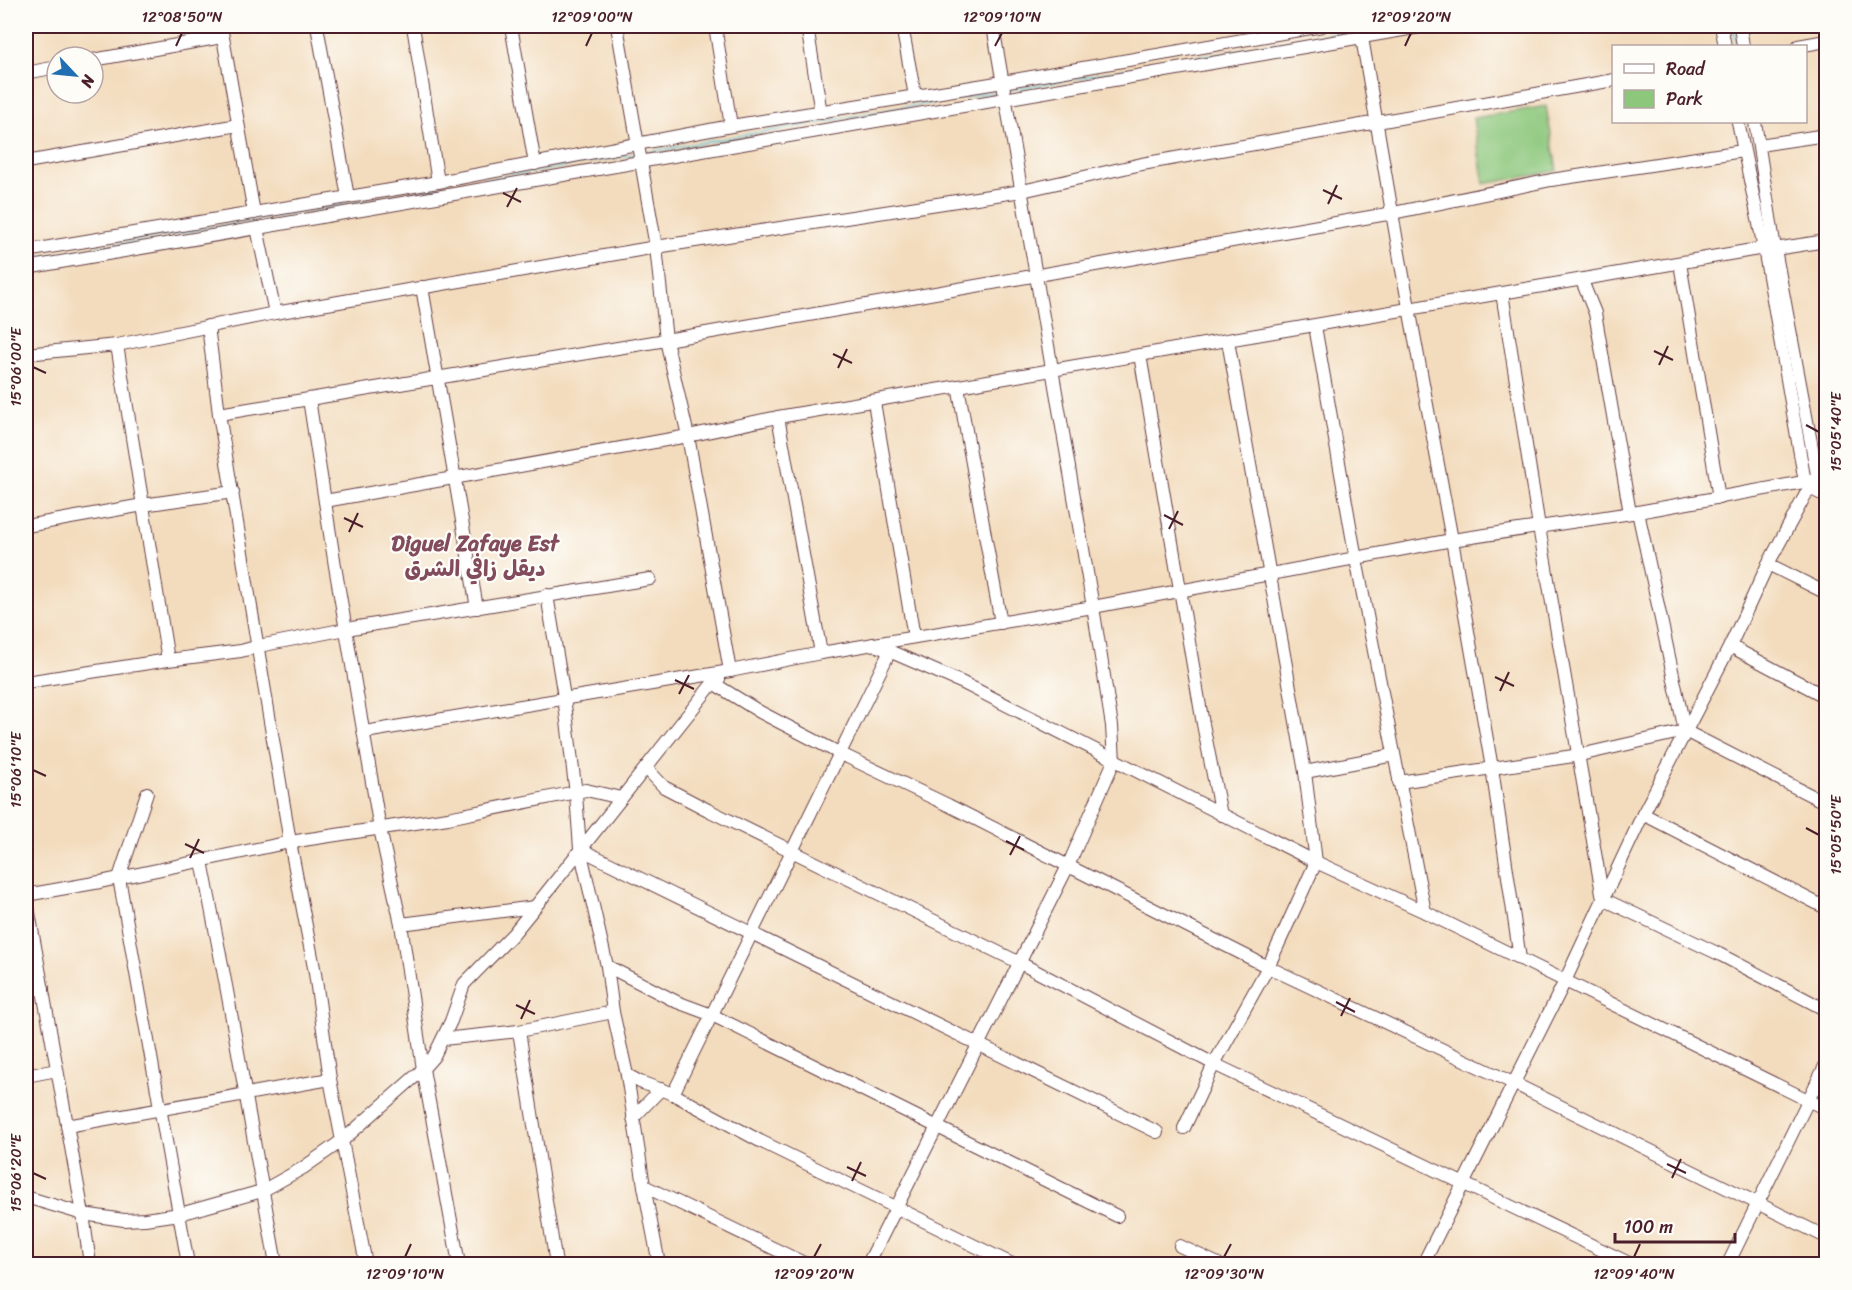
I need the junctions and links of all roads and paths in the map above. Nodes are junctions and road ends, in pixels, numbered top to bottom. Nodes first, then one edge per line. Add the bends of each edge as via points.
1 (317, 26) edge
2 (413, 26) edge
3 (511, 26) edge
4 (617, 26) edge
5 (714, 26) edge
6 (807, 26) edge
7 (902, 26) edge
8 (993, 26) edge
9 (1322, 26) edge
10 (1426, 26) edge
11 (1721, 26) edge
12 (1740, 26) edge
13 (221, 31) edge
14 (1361, 31) edge
15 (1827, 41) edge
16 (1725, 45) edge
17 (1743, 45) edge
18 (1804, 45) edge
19 (105, 57) edge
20 (45, 69) edge
21 (26, 73) edge
22 (1612, 80) edge
23 (1004, 90) junction
24 (915, 96) junction
25 (821, 112) junction
26 (1376, 123) junction
27 (1738, 123) edge
28 (1755, 123) edge
29 (238, 125) junction
30 (731, 126) junction
31 (1827, 135) edge
32 (1759, 145) junction
33 (1743, 151) junction
34 (638, 153) junction
35 (26, 162) edge
36 (535, 164) junction
37 (438, 182) junction
38 (1022, 191) junction
39 (348, 197) junction
40 (254, 213) junction
41 (1393, 213) junction
42 (257, 228) junction
43 (1827, 241) edge
44 (656, 247) junction
45 (1770, 249) junction
46 (26, 251) edge
47 (1680, 263) junction
48 (26, 268) edge
49 (1036, 275) junction
50 (1582, 281) junction
51 (422, 287) junction
52 (1502, 293) junction
53 (1411, 310) junction
54 (275, 313) junction
55 (208, 326) junction
56 (1315, 326) junction
57 (666, 340) junction
58 (1228, 341) junction
59 (117, 345) junction
60 (26, 354) edge
61 (1140, 355) junction
62 (1053, 371) junction
63 (437, 378) junction
64 (958, 386) junction
65 (309, 399) junction
66 (874, 402) junction
67 (219, 414) junction
68 (778, 417) junction
69 (688, 436) junction
70 (455, 479) junction
71 (1814, 482) edge
72 (233, 492) junction
73 (1825, 494) edge
74 (1719, 498) junction
75 (325, 501) junction
76 (143, 505) junction
77 (1634, 513) junction
78 (26, 526) edge
79 (1539, 526) junction
80 (1452, 540) junction
81 (1356, 559) junction
82 (1768, 564) junction
83 (1271, 574) junction
84 (650, 579) dead end
85 (1180, 591) junction
86 (1827, 593) edge
87 (547, 596) junction
88 (1093, 607) junction
89 (477, 608) junction
90 (1001, 623) junction
91 (346, 629) junction
92 (914, 637) junction
93 (873, 644) junction
94 (259, 646) junction
95 (1730, 646) junction
96 (890, 651) junction
97 (821, 653) junction
98 (168, 660) junction
99 (730, 671) junction
100 (26, 682) edge
101 (713, 683) junction
102 (564, 698) junction
103 (1827, 698) edge
104 (1685, 731) junction
105 (365, 732) junction
106 (839, 753) junction
107 (1394, 755) junction
108 (1580, 755) junction
109 (1114, 761) junction
110 (646, 768) junction
111 (1492, 768) junction
112 (1305, 772) junction
113 (1399, 782) junction
114 (147, 793) dead end
115 (576, 794) junction
116 (621, 798) junction
117 (1827, 803) edge
118 (1643, 814) junction
119 (1221, 815) junction
120 (380, 829) junction
121 (290, 842) junction
122 (580, 849) junction
123 (792, 852) junction
124 (202, 861) junction
125 (1316, 862) junction
126 (1068, 866) junction
127 (118, 878) junction
128 (26, 895) edge
129 (1603, 899) junction
130 (535, 907) junction
131 (1827, 908) edge
132 (1425, 912) junction
133 (401, 924) junction
134 (753, 933) junction
135 (1520, 959) junction
136 (1020, 963) junction
137 (607, 966) junction
138 (1268, 966) junction
139 (1566, 981) junction
140 (43, 988) junction
141 (26, 991) edge
142 (1827, 1010) edge
143 (613, 1012) junction
144 (712, 1015) junction
145 (519, 1031) junction
146 (443, 1039) junction
147 (978, 1046) junction
148 (1214, 1064) junction
149 (1827, 1064) edge
150 (423, 1069) junction
151 (57, 1070) junction
152 (627, 1075) junction
153 (26, 1076) edge
154 (330, 1078) junction
155 (1513, 1083) junction
156 (667, 1091) junction
157 (244, 1093) junction
158 (1810, 1101) junction
159 (159, 1109) junction
160 (1827, 1109) edge
161 (633, 1118) junction
162 (67, 1126) junction
163 (937, 1127) junction
164 (1184, 1128) dead end
165 (1156, 1132) dead end
166 (343, 1140) junction
167 (1462, 1184) junction
168 (644, 1186) junction
169 (262, 1191) junction
170 (26, 1197) edge
171 (1758, 1204) junction
172 (896, 1207) junction
173 (83, 1214) junction
174 (180, 1214) junction
175 (1117, 1216) dead end
176 (1827, 1237) edge
177 (1180, 1246) dead end
178 (90, 1264) edge
179 (188, 1264) edge
180 (276, 1264) edge
181 (366, 1264) edge
182 (459, 1264) edge
183 (556, 1264) edge
184 (659, 1264) edge
185 (806, 1264) edge
186 (868, 1264) edge
187 (1012, 1264) edge
188 (1218, 1264) edge
189 (1423, 1264) edge
190 (1631, 1264) edge
191 (1728, 1264) edge

1 - 39 street
2 - 37 street
3 - 36 street
4 - 34 street
5 - 30 street
6 - 25 street
7 - 24 street
8 - 23 street
9 - 23 street
10 - 14 street
11 - 16 street
12 - 17 street
13 - 19 street
13 - 29 street
14 - 23 street
14 - 26 street
15 - 18 street
20 - 21 street
22 - 26 street
23 - 24 street
23 - 34 street
23 - 38 street
24 - 25 street
25 - 30 street
26 - 38 street via 1142,164
26 - 41 street
27 - 33 street
28 - 32 street
29 - 35 street
29 - 40 street
30 - 34 street
31 - 32 street
32 - 45 street
33 - 41 street via 1551,180
33 - 45 street
34 - 36 street
34 - 42 street
34 - 44 street
36 - 37 street
37 - 39 street
38 - 44 street
38 - 49 street
39 - 40 street
40 - 46 street
41 - 49 street
41 - 53 street
42 - 48 street
42 - 54 street
43 - 45 street
44 - 51 street
44 - 57 street
45 - 47 street
45 - 71 street
47 - 50 street
47 - 74 street
49 - 57 street
49 - 62 street
50 - 52 street
50 - 77 street via 1595,314
51 - 54 street
51 - 63 street
52 - 53 street
52 - 79 street
53 - 56 street
53 - 80 street
54 - 55 street
55 - 59 street
55 - 67 street
56 - 58 street
56 - 81 street
57 - 63 street
57 - 69 street
58 - 61 street
58 - 83 street
59 - 60 street
59 - 76 street
61 - 62 street
61 - 85 street
62 - 64 street
62 - 88 street
63 - 65 street
63 - 70 street
64 - 66 street
64 - 90 street
65 - 67 street
65 - 75 street
66 - 68 street
66 - 92 street
67 - 72 street
68 - 69 street
68 - 97 street
69 - 70 street
69 - 99 street
70 - 75 street
70 - 89 street
71 - 73 street
71 - 74 street
71 - 82 street
72 - 76 street
72 - 94 street
74 - 77 street
75 - 91 street
76 - 78 street
76 - 98 street
77 - 79 street
77 - 104 street
79 - 80 street
79 - 108 street
80 - 81 street
80 - 111 street
81 - 83 street
81 - 107 street
82 - 86 street
82 - 95 street
83 - 85 street
83 - 112 street
84 - 87 street
85 - 88 street
85 - 119 street
87 - 89 street
87 - 102 street
88 - 90 street
88 - 109 street
89 - 91 street
90 - 92 street
91 - 94 street
91 - 105 street
92 - 93 street
93 - 96 street
93 - 97 street
94 - 98 street
94 - 121 street
95 - 103 street
95 - 104 street
96 - 106 street
96 - 109 street via 963,683
97 - 99 street
98 - 100 street
99 - 101 street
99 - 102 street
101 - 106 street
101 - 110 street
102 - 105 street
102 - 115 street
104 - 108 street
104 - 117 street
104 - 118 street
105 - 120 street
106 - 123 street
106 - 126 street
107 - 112 street
107 - 113 street
108 - 111 street
108 - 129 street
109 - 119 street
109 - 126 street
110 - 116 street
110 - 123 street via 664,787
111 - 113 street
111 - 135 street
112 - 125 street
113 - 132 street
114 - 127 street
115 - 116 street via 586,790
115 - 120 street
115 - 122 street
116 - 122 street
118 - 129 street
118 - 131 street
119 - 125 street
120 - 121 street
120 - 133 street
121 - 124 street
121 - 154 street
122 - 130 street
122 - 134 street
122 - 137 street
123 - 134 street
123 - 136 street
124 - 127 street
124 - 157 street
125 - 132 street
125 - 138 street
126 - 136 street
126 - 138 street
127 - 128 street
127 - 159 street
128 - 140 street
129 - 139 street
129 - 142 street
130 - 133 street
130 - 146 street via 464,984
132 - 135 street
133 - 150 street
134 - 144 street
134 - 147 street
135 - 139 street
136 - 147 street
136 - 148 street
137 - 143 street
137 - 144 street via 677,1002
138 - 148 street
138 - 155 street
139 - 155 street
139 - 158 street
140 - 141 street
140 - 151 street
143 - 145 street
143 - 152 street
144 - 156 street
144 - 163 street
145 - 146 street
145 - 183 street
146 - 150 street
147 - 163 street
147 - 165 street
148 - 164 street
148 - 167 street
149 - 158 street
150 - 166 street
150 - 182 street
151 - 153 street
151 - 162 street
152 - 156 street
152 - 161 street
154 - 157 street
154 - 166 street
155 - 167 street
155 - 171 street
156 - 161 street
156 - 172 street
157 - 159 street
157 - 169 street
158 - 160 street
158 - 171 street
159 - 162 street
159 - 174 street
161 - 168 street
162 - 173 street
163 - 172 street
163 - 175 street
166 - 169 street
166 - 181 street
167 - 189 street
167 - 190 street
168 - 184 street
168 - 185 street
169 - 174 street
169 - 180 street
170 - 173 street
171 - 176 street
171 - 191 street
172 - 186 street
172 - 187 street
173 - 174 street via 135,1220
173 - 178 street
174 - 179 street
177 - 188 street

